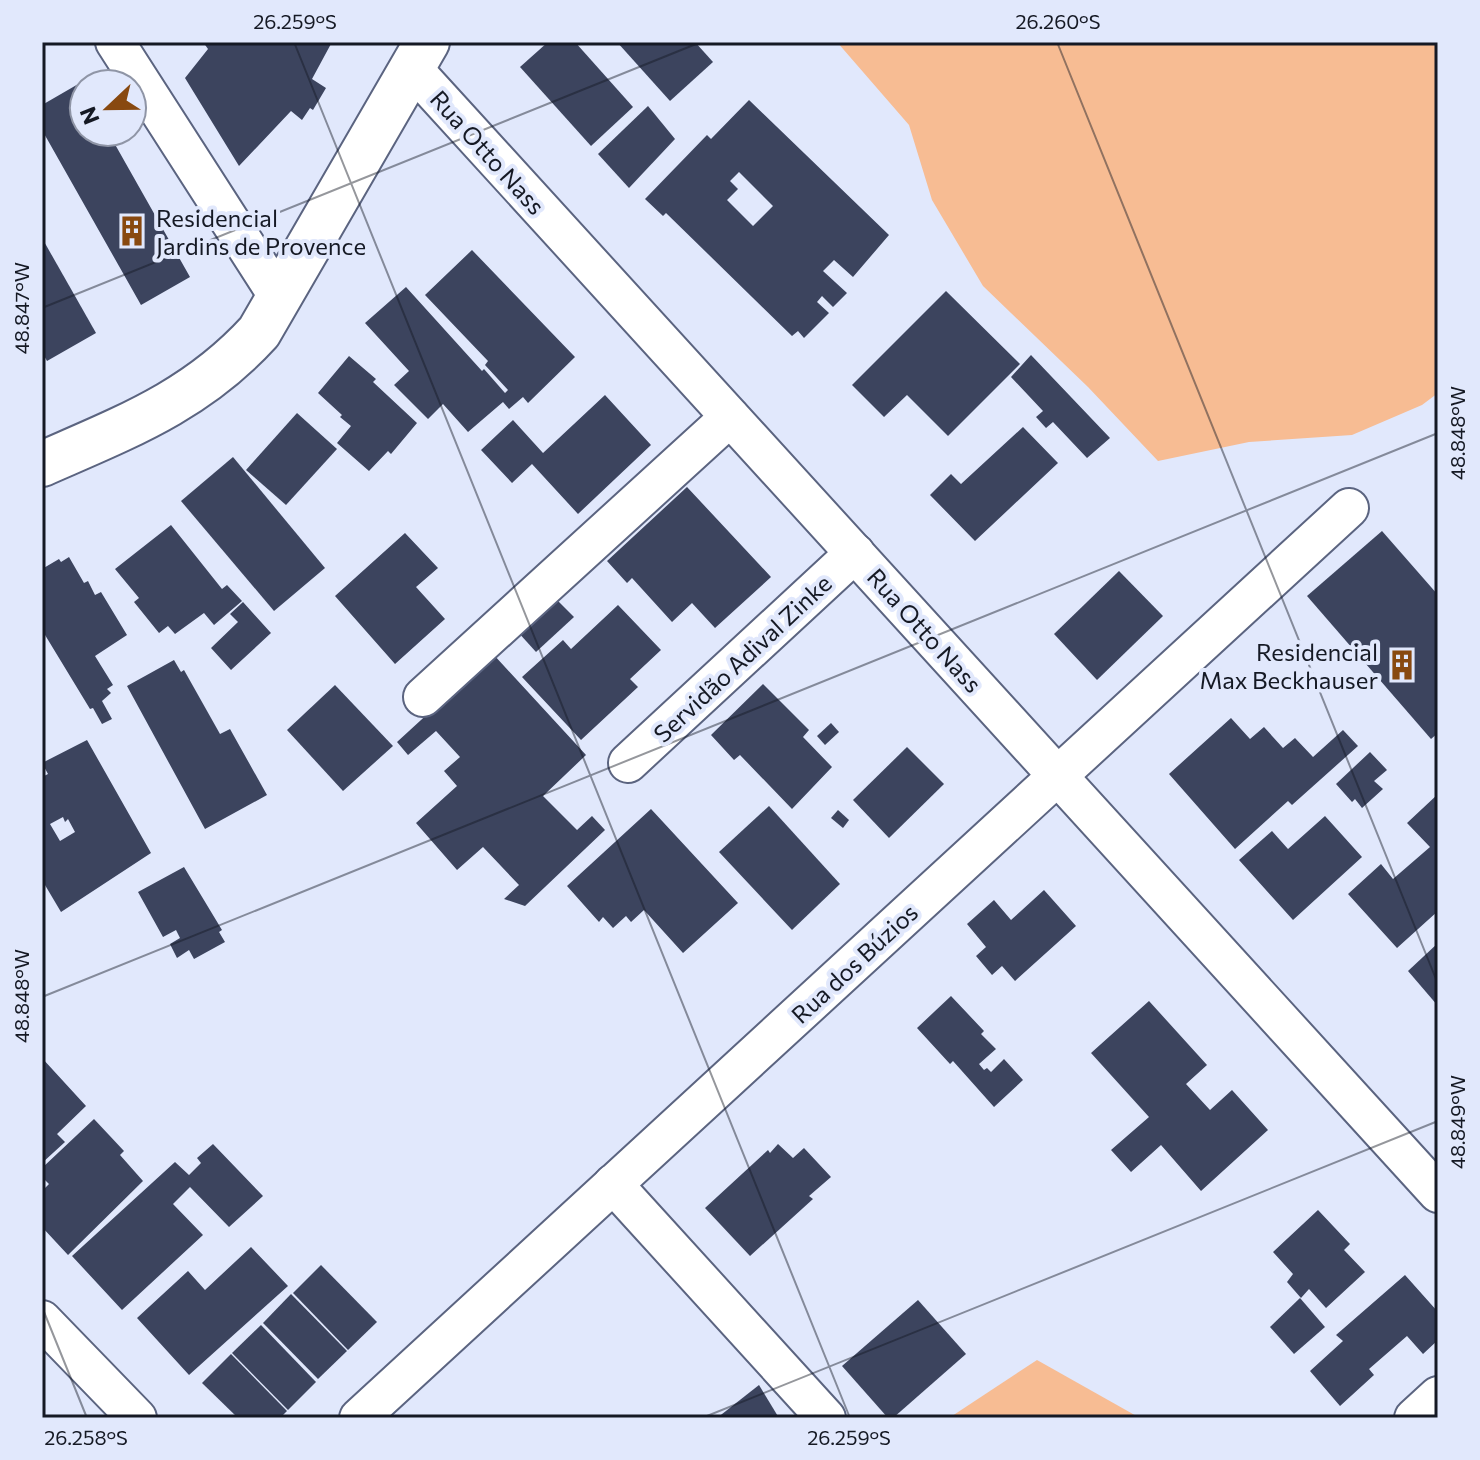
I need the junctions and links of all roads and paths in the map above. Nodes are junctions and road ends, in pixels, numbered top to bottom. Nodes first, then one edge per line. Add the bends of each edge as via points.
1 (115, 42) edge
2 (420, 55) edge
3 (280, 299) junction
4 (730, 417) junction
5 (42, 464) edge
6 (1349, 508) dead end
7 (855, 553) junction
8 (423, 697) dead end
9 (628, 763) dead end
10 (1058, 776) junction
11 (613, 1184) junction
12 (1438, 1193) edge
13 (42, 1320) edge
14 (1438, 1396) edge
15 (137, 1418) edge
16 (359, 1418) edge
17 (826, 1418) edge
18 (1414, 1418) edge

1 - 3 street
2 - 3 main road
2 - 4 street, Rua Otto Nass
3 - 5 main road via 232,362 193,391
4 - 7 street, Rua Otto Nass
4 - 8 street
6 - 10 street, Rua dos Búzios
7 - 9 street, Servidão Adival Zinke
7 - 10 street, Rua Otto Nass
10 - 11 street, Rua dos Búzios
10 - 12 street, Rua Otto Nass
11 - 16 street, Rua dos Búzios
11 - 17 street
13 - 15 street
14 - 18 street

